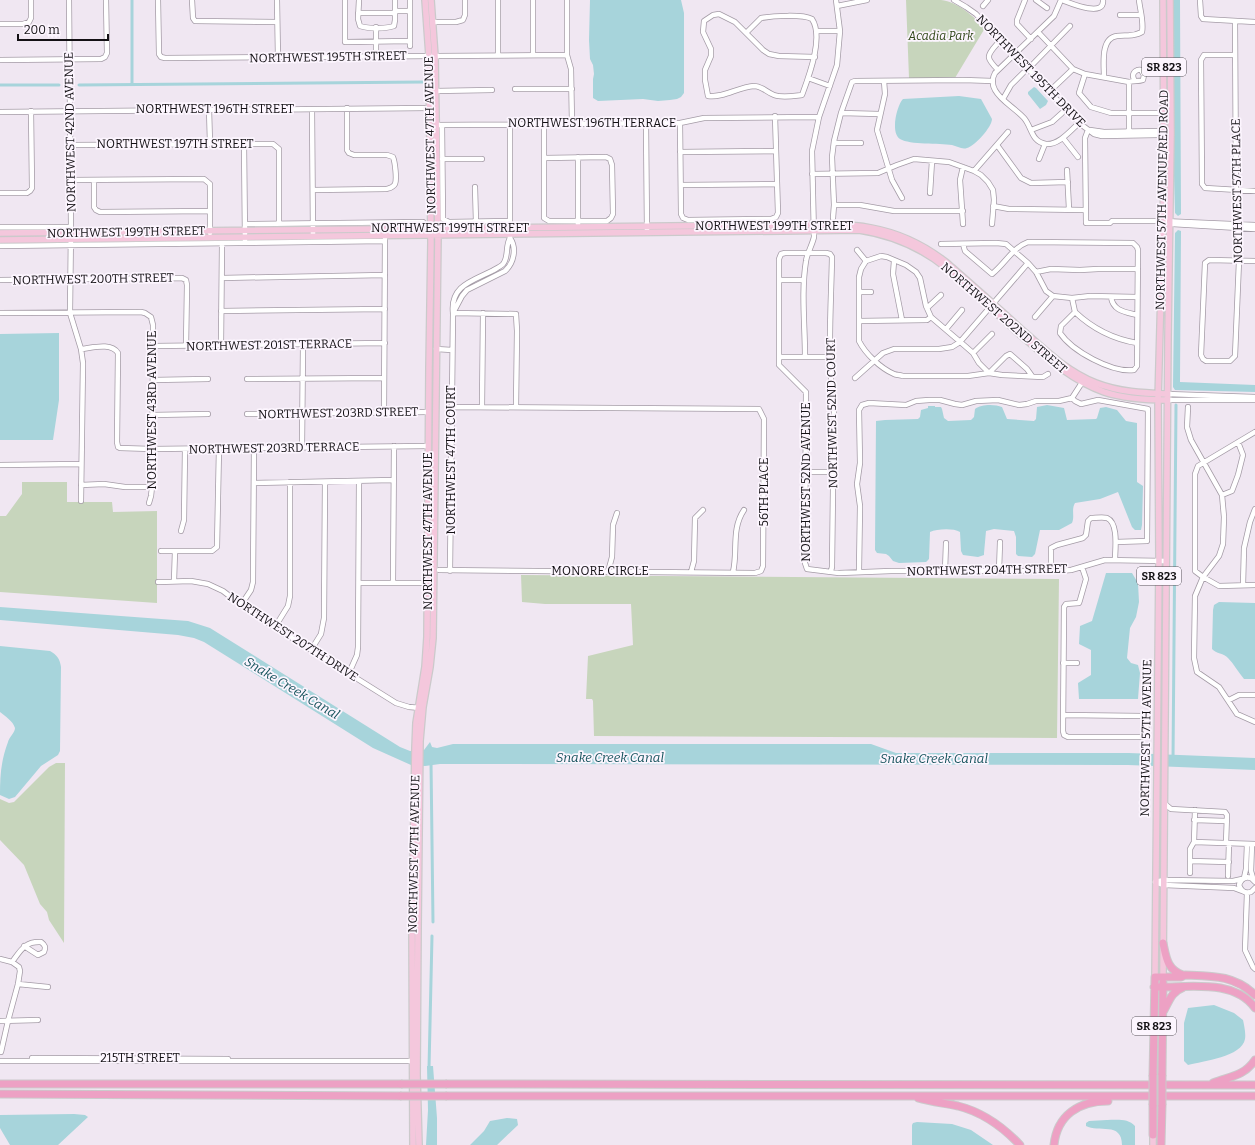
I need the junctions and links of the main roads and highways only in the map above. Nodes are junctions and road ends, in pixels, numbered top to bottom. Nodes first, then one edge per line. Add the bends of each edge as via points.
1 (425, 0) edge
2 (431, 0) edge
3 (1163, 0) edge
4 (1170, 0) edge
5 (432, 56) junction
6 (429, 119) junction
7 (439, 125) junction
8 (431, 228) junction
9 (438, 228) junction
10 (313, 230) junction
11 (510, 230) junction
12 (0, 233) edge
13 (71, 233) junction
14 (431, 234) junction
15 (438, 235) junction
16 (898, 237) joint
17 (0, 240) edge
18 (430, 322) junction
19 (436, 331) junction
20 (1158, 397) junction
21 (1167, 397) junction
22 (435, 406) junction
23 (428, 412) junction
24 (428, 446) junction
25 (435, 456) junction
26 (420, 708) junction
27 (1163, 943) junction
28 (1185, 976) junction
29 (1154, 977) junction
30 (1163, 977) junction
31 (1154, 987) junction
32 (1163, 987) junction
33 (1186, 987) junction
34 (1255, 995) edge
35 (1255, 1008) edge
36 (1163, 1012) junction
37 (1255, 1060) edge
38 (415, 1061) junction
39 (0, 1084) edge
40 (1209, 1085) junction
41 (1255, 1085) edge
42 (0, 1094) edge
43 (910, 1096) junction
44 (1145, 1096) junction
45 (1255, 1096) edge
46 (1153, 1135) joint
47 (413, 1145) edge
48 (419, 1145) edge
49 (1020, 1145) edge
50 (1054, 1145) edge
51 (1153, 1145) edge
52 (1161, 1145) edge

1 - 5 main road, NORTHWEST 47TH AVENUE
2 - 5 main road, NORTHWEST 47TH AVENUE
3 - 20 main road, NORTHWEST 57TH AVENUE/RED ROAD / SR 823 via 1164,133
4 - 21 main road, NORTHWEST 57TH AVENUE/RED ROAD / SR 823 via 1171,133
5 - 6 main road, NORTHWEST 47TH AVENUE
5 - 7 main road, NORTHWEST 47TH AVENUE
6 - 7 main road via 432,124
6 - 8 main road, NORTHWEST 47TH AVENUE
7 - 9 main road, NORTHWEST 47TH AVENUE
8 - 9 main road, NORTHWEST 199TH STREET
8 - 10 main road, NORTHWEST 199TH STREET
8 - 14 main road, NORTHWEST 47TH AVENUE
9 - 11 main road, NORTHWEST 199TH STREET
9 - 15 main road, NORTHWEST 47TH AVENUE
10 - 13 main road, NORTHWEST 199TH STREET via 245,234
10 - 14 main road, NORTHWEST 199TH STREET via 385,238
11 - 15 main road, NORTHWEST 199TH STREET
11 - 16 main road, NORTHWEST 199TH STREET via 578,227 647,229 728,225 859,230
12 - 13 main road, NORTHWEST 199TH STREET
13 - 17 main road, NORTHWEST 199TH STREET
14 - 15 main road, NORTHWEST 199TH STREET
14 - 18 main road, NORTHWEST 47TH AVENUE
15 - 19 main road, NORTHWEST 47TH AVENUE
16 - 20 main road, NORTHWEST 202ND STREET via 936,260 1056,366 1100,390 1117,396 1140,399
18 - 19 main road
18 - 23 main road, NORTHWEST 47TH AVENUE
19 - 22 main road, NORTHWEST 47TH AVENUE
20 - 21 main road, NORTHWEST 202ND STREET
20 - 29 main road, NORTHWEST 57TH AVENUE / SR 823 via 1159,560
21 - 27 main road, NORTHWEST 57TH AVENUE / SR 823
22 - 23 main road
22 - 25 main road, NORTHWEST 47TH AVENUE
23 - 24 main road, NORTHWEST 47TH AVENUE
24 - 25 main road
24 - 26 main road, NORTHWEST 47TH AVENUE via 427,651
25 - 26 main road, NORTHWEST 47TH AVENUE via 431,658
26 - 38 main road, NORTHWEST 47TH AVENUE via 417,768 418,920
27 - 28 highway via 1170,967
27 - 30 main road, NORTHWEST 57TH AVENUE / SR 823
28 - 30 highway
28 - 34 highway via 1228,979 1239,983
29 - 30 highway
29 - 31 highway, NORTHWEST 57TH AVENUE / SR 823
30 - 32 highway, NORTHWEST 57TH AVENUE / SR 823
31 - 32 highway
31 - 46 highway, NORTHWEST 57TH AVENUE / SR 823, bridge
32 - 33 highway
32 - 36 highway, NORTHWEST 57TH AVENUE / SR 823
33 - 35 highway via 1232,990 1243,996
33 - 36 highway via 1172,995
36 - 52 highway, NORTHWEST 57TH AVENUE / SR 823, bridge
37 - 40 highway via 1244,1072
38 - 47 main road
38 - 48 main road
39 - 40 highway, bridge
40 - 41 highway
42 - 43 highway, bridge
43 - 44 highway
43 - 49 highway via 958,1106 979,1114 1001,1127
44 - 45 highway
44 - 50 highway via 1132,1101 1091,1102 1078,1107 1060,1124
46 - 51 main road, SR 823

